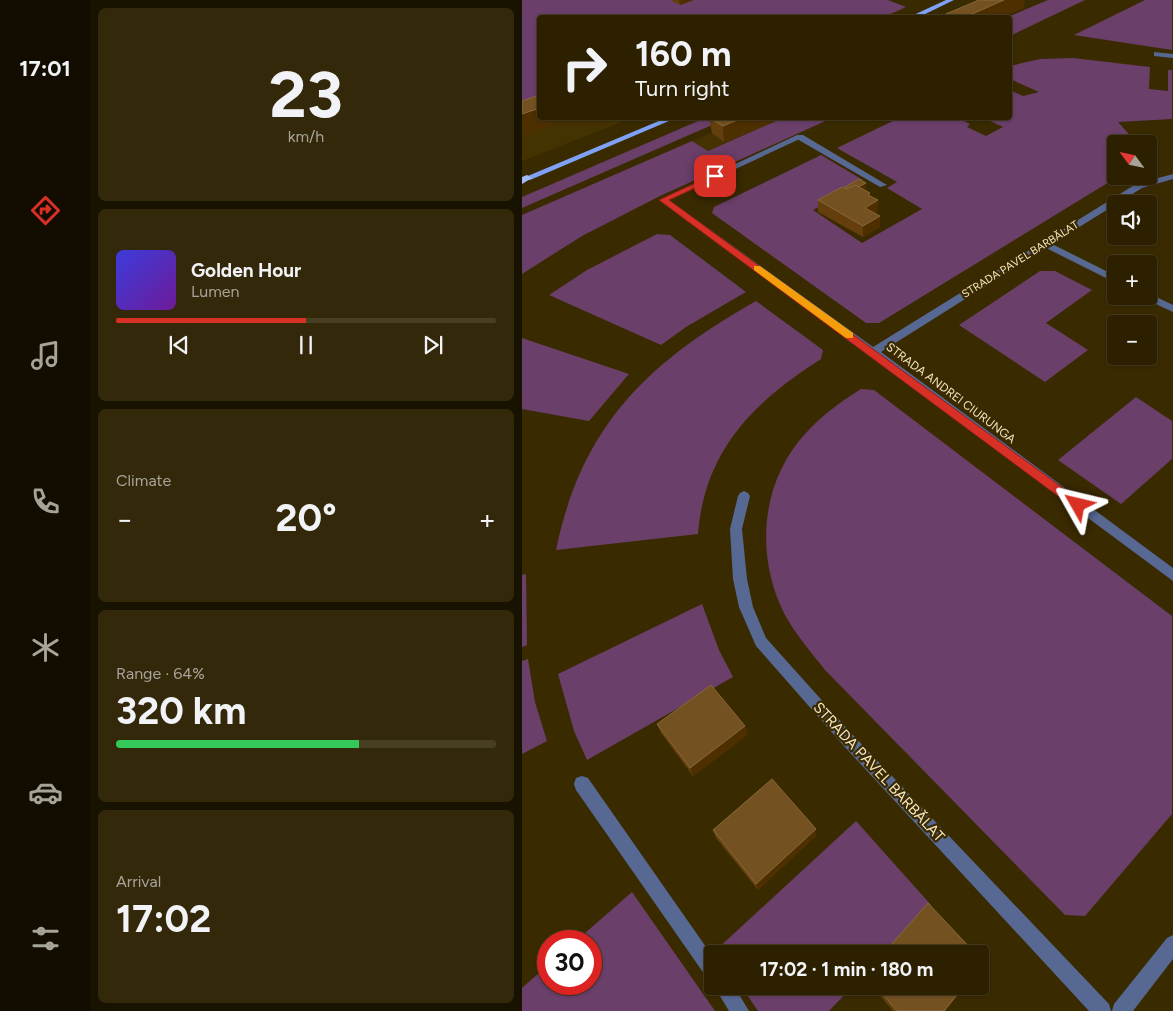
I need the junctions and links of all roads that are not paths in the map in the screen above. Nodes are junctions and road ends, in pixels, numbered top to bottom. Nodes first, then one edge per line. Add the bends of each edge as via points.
1 (951, 0) edge
2 (917, 15) edge
3 (1157, 54) dead end
4 (1172, 56) edge
5 (667, 120) edge
6 (1172, 176) edge
7 (523, 180) edge
8 (883, 185) dead end
9 (1044, 244) junction
10 (1107, 276) edge
11 (1157, 301) edge
12 (1172, 309) edge
13 (873, 352) junction
14 (744, 496) dead end
15 (1172, 576) edge
16 (582, 784) dead end
17 (1172, 944) edge
18 (704, 959) edge
19 (729, 995) edge
20 (740, 1011) edge
21 (1102, 1011) edge
22 (1121, 1011) edge

1 - 2 main road
3 - 4 street
5 - 7 main road
6 - 9 street, STRADA PAVEL BARBĂLAT via 1139,186
8 - 13 street, STRADA ANDREI CIURUNGA via 800,136 663,200
9 - 10 street
9 - 13 street, STRADA PAVEL BARBĂLAT
11 - 12 street
13 - 15 street, STRADA ANDREI CIURUNGA
14 - 21 street, STRADA PAVEL BARBĂLAT via 736,529 740,579 746,607 761,642 848,740
16 - 18 street
17 - 22 street
19 - 20 street

